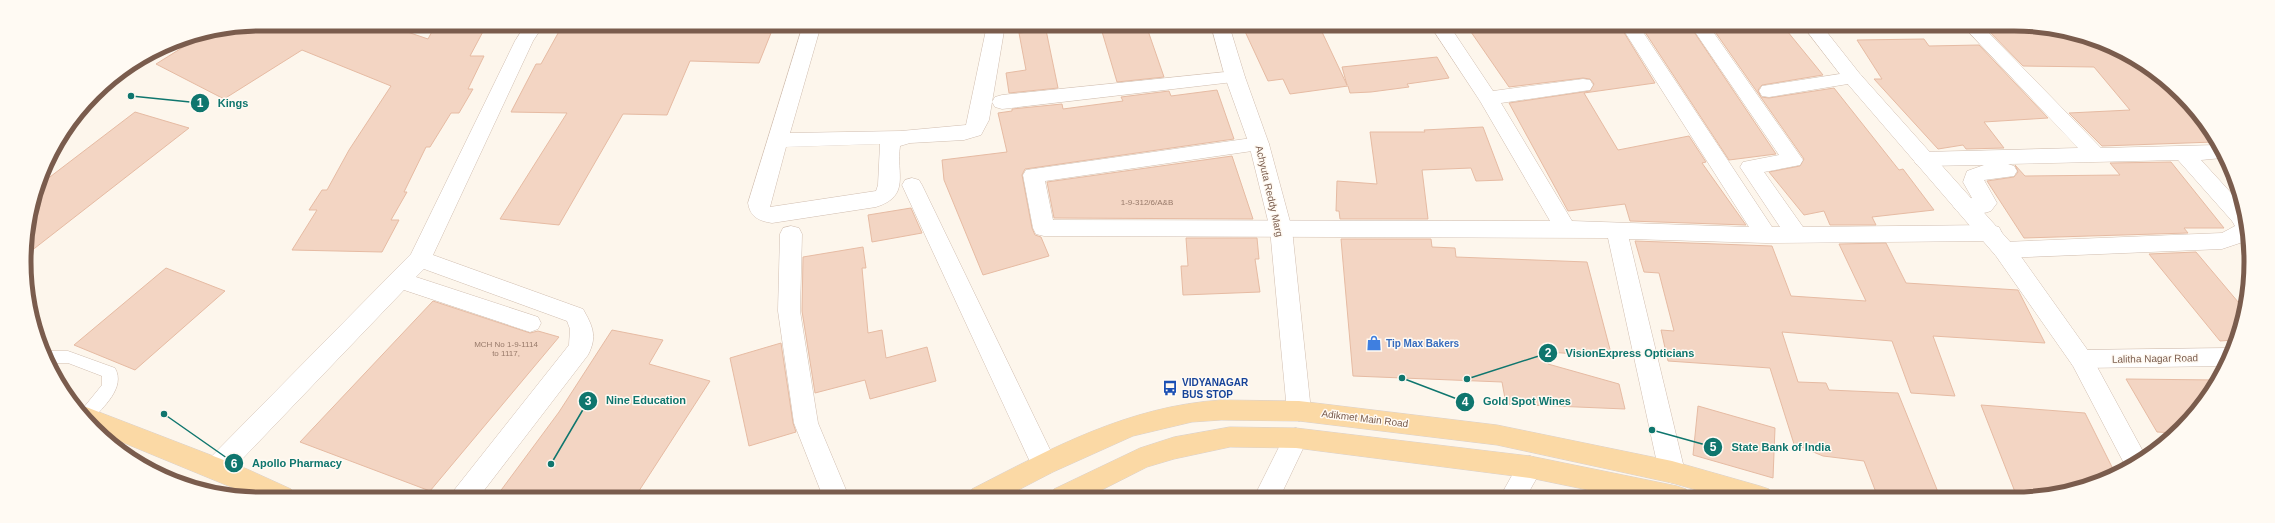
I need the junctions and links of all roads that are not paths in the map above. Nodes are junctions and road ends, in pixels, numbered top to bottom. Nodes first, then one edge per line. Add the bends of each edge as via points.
1 (530, 31) edge
2 (810, 31) edge
3 (995, 31) edge
4 (1222, 31) edge
5 (1443, 31) edge
6 (1633, 31) edge
7 (1703, 31) edge
8 (1816, 31) edge
9 (1977, 31) edge
10 (1235, 77) junction
11 (1853, 78) junction
12 (1583, 85) dead end
13 (1769, 91) dead end
14 (1488, 98) junction
15 (1002, 102) dead end
16 (898, 137) junction
17 (778, 140) junction
18 (1259, 144) junction
19 (2216, 153) edge
20 (2096, 155) junction
21 (1923, 159) junction
22 (2189, 160) junction
23 (912, 185) dead end
24 (1964, 206) junction
25 (2240, 215) edge
26 (1281, 229) junction
27 (1566, 229) junction
28 (1617, 232) junction
29 (2242, 232) edge
30 (1991, 233) junction
31 (791, 234) dead end
32 (1766, 235) junction
33 (1797, 235) junction
34 (2004, 250) junction
35 (420, 259) junction
36 (400, 280) junction
37 (530, 323) dead end
38 (52, 357) edge
39 (2223, 357) edge
40 (2081, 359) junction
41 (1299, 411) junction
42 (89, 414) edge
43 (96, 421) edge
44 (1296, 438) junction
45 (2134, 458) edge
46 (1044, 464) junction
47 (1530, 467) junction
48 (218, 468) junction
49 (1672, 472) junction
50 (271, 492) edge
51 (468, 492) edge
52 (834, 492) edge
53 (991, 492) edge
54 (1073, 492) edge
55 (1269, 492) edge
56 (1516, 492) edge
57 (1652, 492) edge
58 (1742, 492) edge

1 - 35 street
2 - 17 street
3 - 16 street via 979,120 974,130 956,136
4 - 10 street, Achyuta Reddy Marg
5 - 14 street
6 - 32 street
7 - 33 street via 1793,160 1750,167
8 - 11 street
9 - 20 street
10 - 15 street
10 - 18 street, Achyuta Reddy Marg
11 - 13 street
11 - 21 street
12 - 14 street
14 - 27 street
16 - 17 street
16 - 17 street via 891,142 888,149 888,188 885,195 876,199 772,215 760,210 759,203
18 - 26 street, Achyuta Reddy Marg
18 - 26 street via 1034,175 1044,228
19 - 22 street
20 - 21 street
20 - 22 street
21 - 24 street
22 - 24 street via 1984,172 1974,176 1973,182 1986,203 1984,206
22 - 25 street
23 - 46 street
24 - 30 street
26 - 27 street
26 - 41 street, Achyuta Reddy Marg
27 - 28 street
28 - 32 street
28 - 49 street
29 - 34 street via 2222,241
30 - 33 street
30 - 34 street
31 - 52 street via 789,311 806,423
32 - 33 street
34 - 40 street
35 - 36 street
35 - 51 street via 575,315 582,330 580,348
36 - 37 street
36 - 48 street
38 - 42 lane via 68,357 110,372 110,387
39 - 40 street, Lalitha Nagar Road
40 - 45 street
41 - 46 main road, Adikmet Main Road via 1221,410 1160,418 1128,427
41 - 49 main road, Adikmet Main Road via 1497,435
43 - 48 main road
44 - 47 main road
44 - 54 main road via 1230,437 1174,448 1140,459
44 - 55 street
46 - 53 main road, Adikmet Main Road
47 - 56 street
47 - 57 main road
48 - 50 main road
49 - 58 main road, Adikmet Main Road

